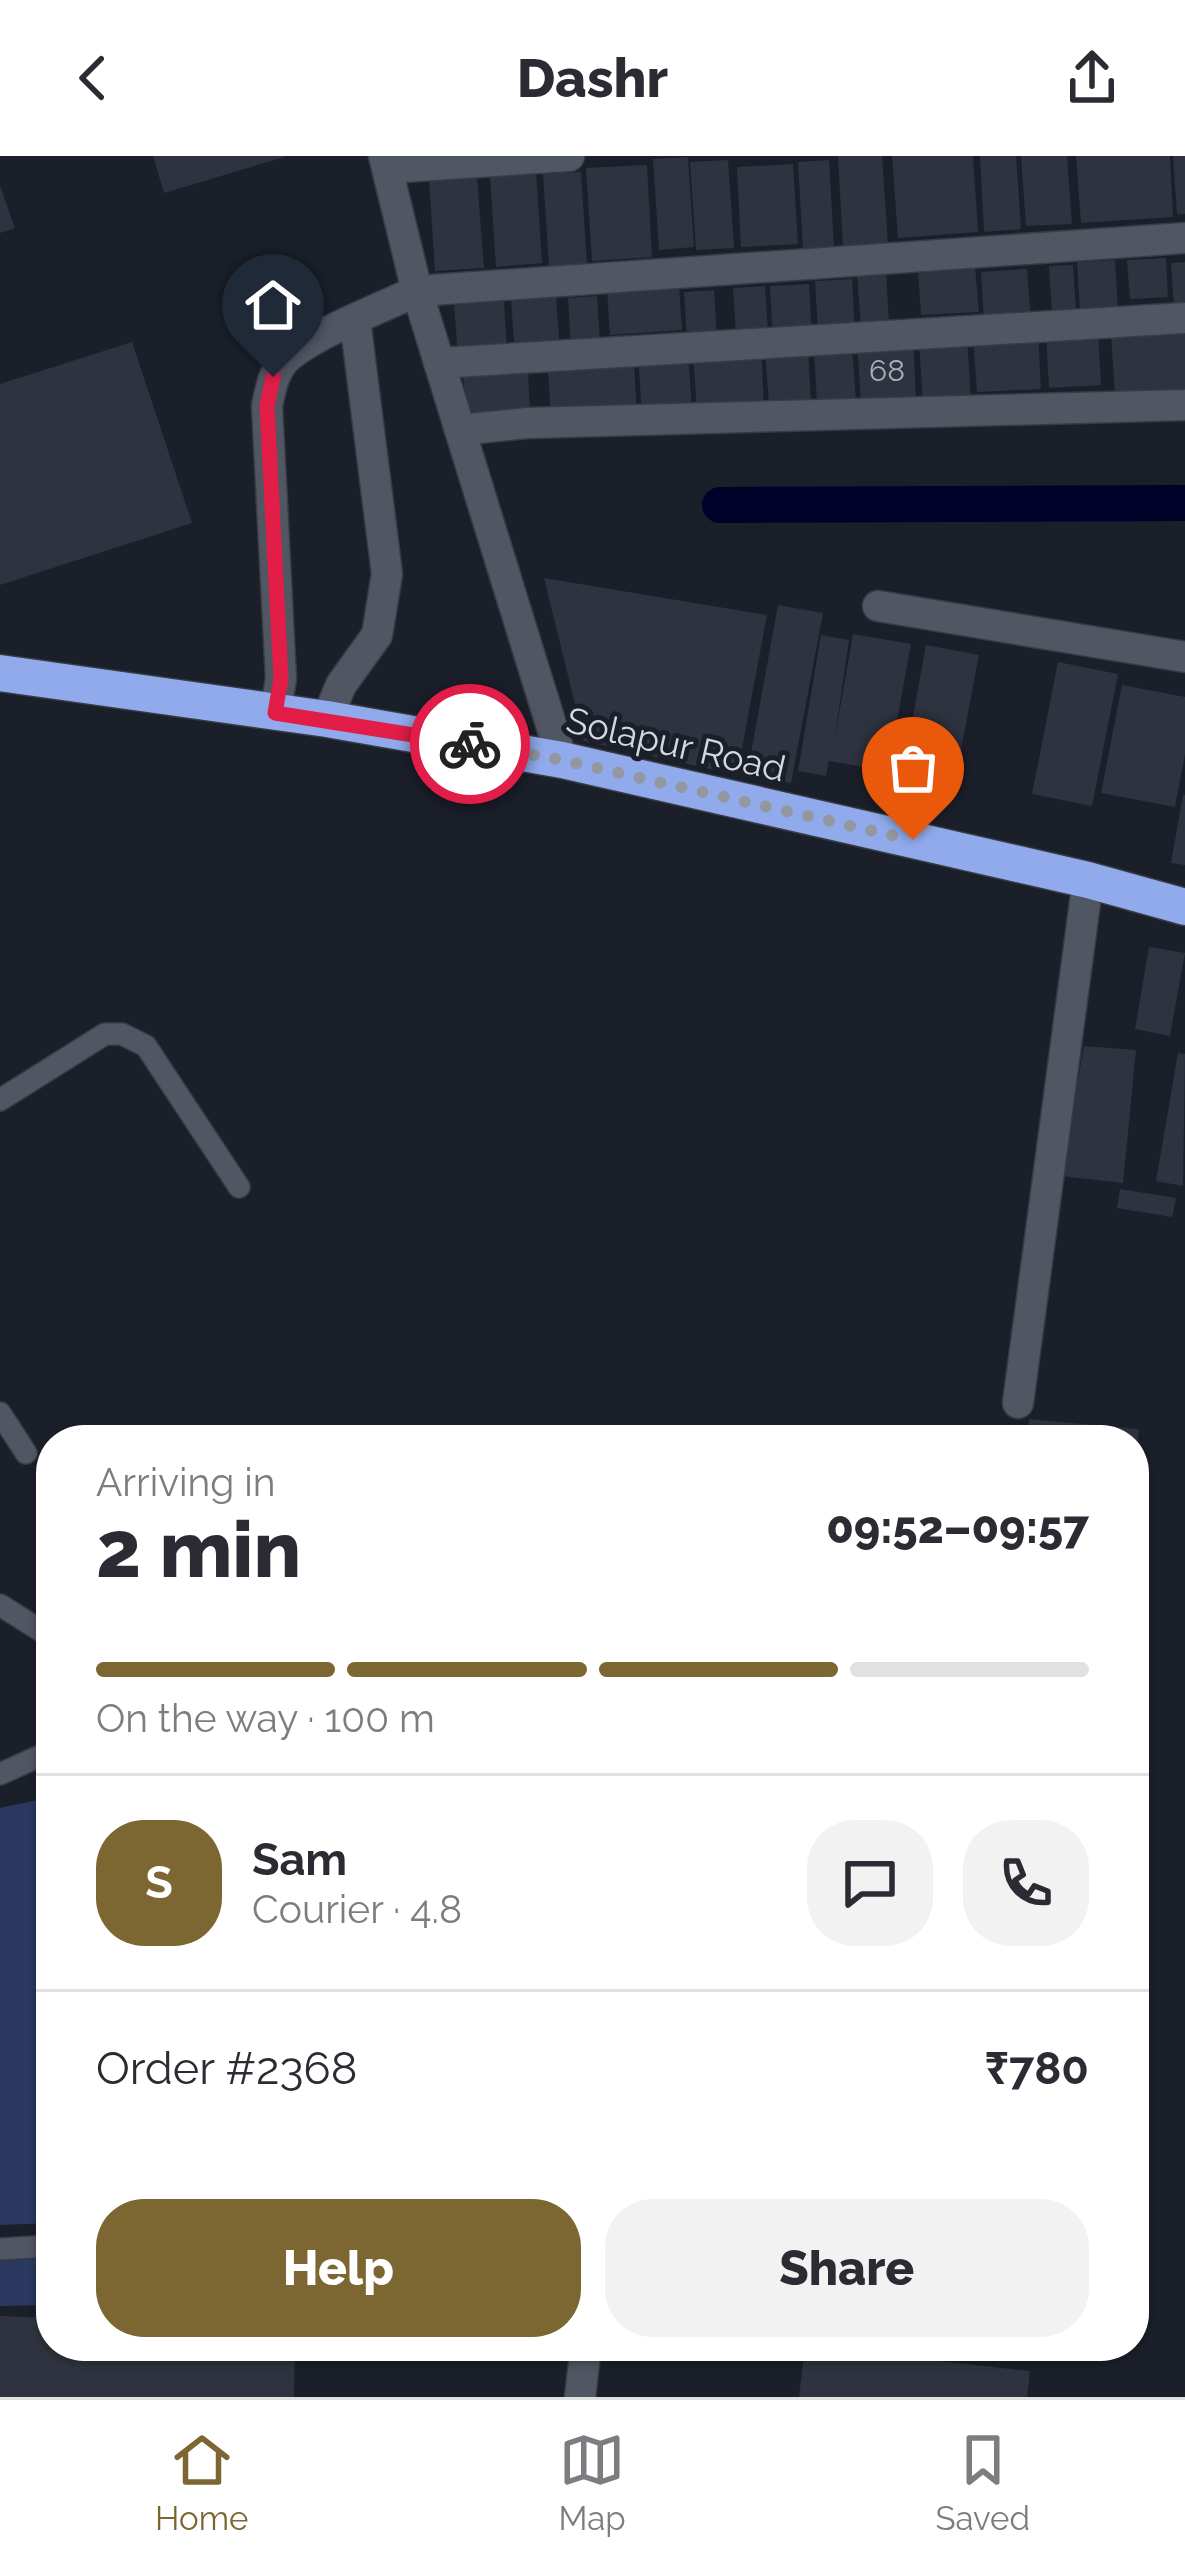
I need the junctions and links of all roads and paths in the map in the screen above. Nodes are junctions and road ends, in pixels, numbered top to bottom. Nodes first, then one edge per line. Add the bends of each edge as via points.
1 (569, 156) edge
2 (386, 162) edge
3 (1185, 238) edge
4 (417, 291) junction
5 (1185, 318) edge
6 (355, 320) junction
7 (439, 363) junction
8 (1185, 405) edge
9 (460, 430) junction
10 (878, 606) dead end
11 (1185, 657) edge
12 (0, 673) edge
13 (275, 713) junction
14 (327, 719) junction
15 (562, 760) junction
16 (1088, 880) junction
17 (1185, 907) edge
18 (0, 1100) edge
19 (239, 1187) dead end
20 (1018, 1402) dead end
21 (0, 1413) edge
22 (26, 1453) dead end
23 (0, 1605) edge
24 (36, 1628) edge
25 (36, 1758) edge
26 (0, 1774) edge
27 (36, 2247) edge
28 (0, 2249) edge
29 (584, 2361) edge
30 (580, 2397) edge

1 - 2 street
2 - 4 street
3 - 4 street
4 - 6 street
4 - 7 street
5 - 7 street
6 - 13 street via 288,356 267,406 281,679
6 - 14 street via 387,574 377,635
7 - 9 street
8 - 9 street
9 - 15 street
10 - 11 street
12 - 13 highway, Solapur Road
13 - 14 highway, Solapur Road
14 - 15 highway, Solapur Road
15 - 16 highway, Solapur Road
16 - 17 highway, Solapur Road
16 - 20 street
18 - 19 lane via 105,1034 122,1034 146,1046
21 - 22 lane
23 - 24 lane
25 - 26 lane
27 - 28 lane
29 - 30 street

